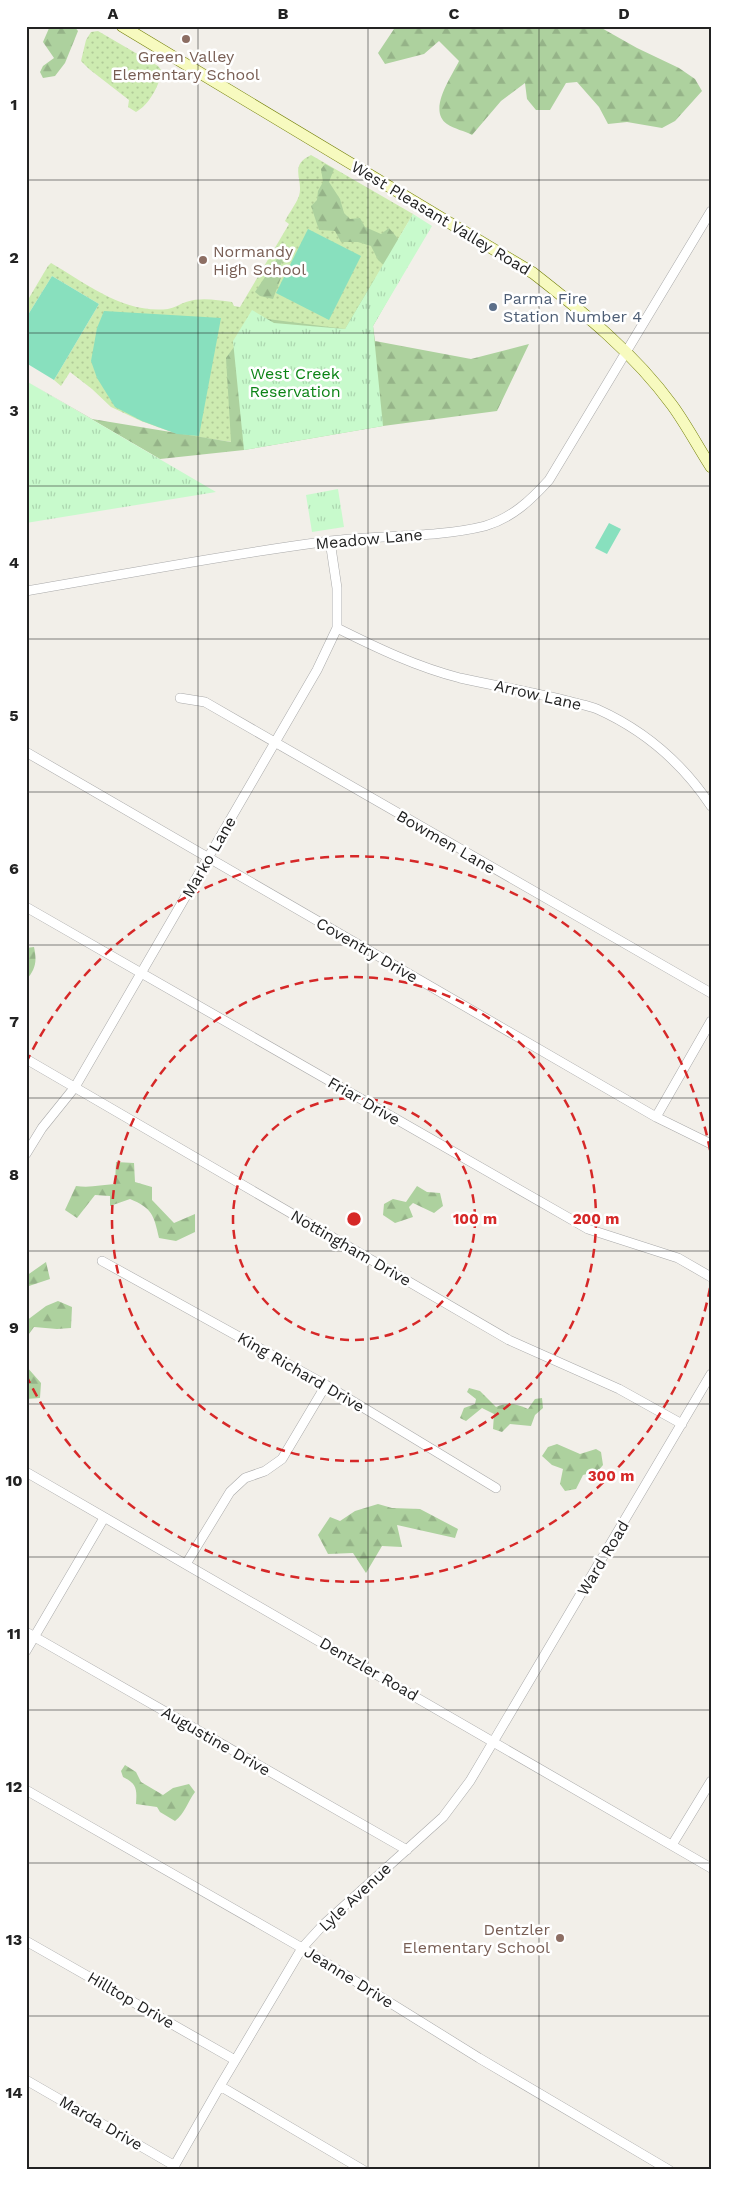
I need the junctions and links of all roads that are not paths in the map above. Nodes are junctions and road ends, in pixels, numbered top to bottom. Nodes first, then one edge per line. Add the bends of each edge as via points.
1 (122, 26) edge
2 (711, 211) edge
3 (626, 352) junction
4 (711, 467) edge
5 (330, 541) junction
6 (26, 591) edge
7 (337, 628) junction
8 (180, 698) dead end
9 (274, 744) junction
10 (26, 752) edge
11 (711, 806) edge
12 (208, 858) junction
13 (26, 907) edge
14 (141, 974) junction
15 (711, 993) edge
16 (711, 1021) edge
17 (26, 1059) edge
18 (75, 1087) junction
19 (656, 1117) junction
20 (711, 1144) edge
21 (26, 1154) edge
22 (102, 1261) dead end
23 (711, 1277) edge
24 (711, 1374) edge
25 (326, 1385) junction
26 (682, 1424) junction
27 (26, 1472) edge
28 (496, 1488) dead end
29 (104, 1518) junction
30 (186, 1564) junction
31 (30, 1634) edge
32 (26, 1651) edge
33 (495, 1741) junction
34 (711, 1781) edge
35 (26, 1790) edge
36 (672, 1845) junction
37 (407, 1850) junction
38 (711, 1868) edge
39 (26, 1941) edge
40 (302, 1948) junction
41 (235, 2060) junction
42 (26, 2080) edge
43 (220, 2086) junction
44 (174, 2168) edge
45 (362, 2170) edge
46 (669, 2170) edge

1 - 3 main road, West Pleasant Valley Road via 517,262 588,316
2 - 3 street, Meadow Lane
3 - 4 main road, West Pleasant Valley Road via 672,405
3 - 5 street, Meadow Lane via 549,480 529,503 486,526 453,532
5 - 6 street, Meadow Lane
5 - 7 street, Marko Lane via 337,588
7 - 9 street, Marko Lane
7 - 11 street, Arrow Lane via 417,665 596,709 666,752 695,782
8 - 9 street, Bowmen Lane via 205,702
9 - 12 street, Marko Lane
9 - 15 street, Bowmen Lane
10 - 12 street, Coventry Drive
12 - 14 street, Marko Lane
12 - 19 street, Coventry Drive
13 - 14 street, Friar Drive
14 - 18 street, Marko Lane
14 - 23 street, Friar Drive via 588,1229 678,1258
16 - 19 street
17 - 18 street, Nottingham Drive
18 - 21 street, Marko Lane
18 - 26 street, Nottingham Drive via 509,1340 618,1390
19 - 20 street, Coventry Drive
22 - 25 street, King Richard Drive
24 - 26 street, Ward Road
25 - 28 street, King Richard Drive
25 - 30 street via 282,1458 265,1471 244,1478 230,1492
26 - 33 street, Ward Road
27 - 29 street, Dentzler Road
29 - 30 street, Dentzler Road
29 - 31 street
30 - 33 street, Dentzler Road
31 - 32 street
31 - 37 street, Augustine Drive
33 - 36 street, Dentzler Road
33 - 37 street, Lyle Avenue via 470,1782 443,1817
34 - 36 street
35 - 40 street, Jeanne Drive
36 - 38 street, Dentzler Road
37 - 40 street, Lyle Avenue via 322,1925
39 - 41 street, Hilltop Drive
40 - 41 street, Lyle Avenue
40 - 46 street, Jeanne Drive via 479,2058
41 - 43 street, Lyle Avenue
42 - 44 street, Marda Drive
43 - 44 street, Lyle Avenue
43 - 45 street

